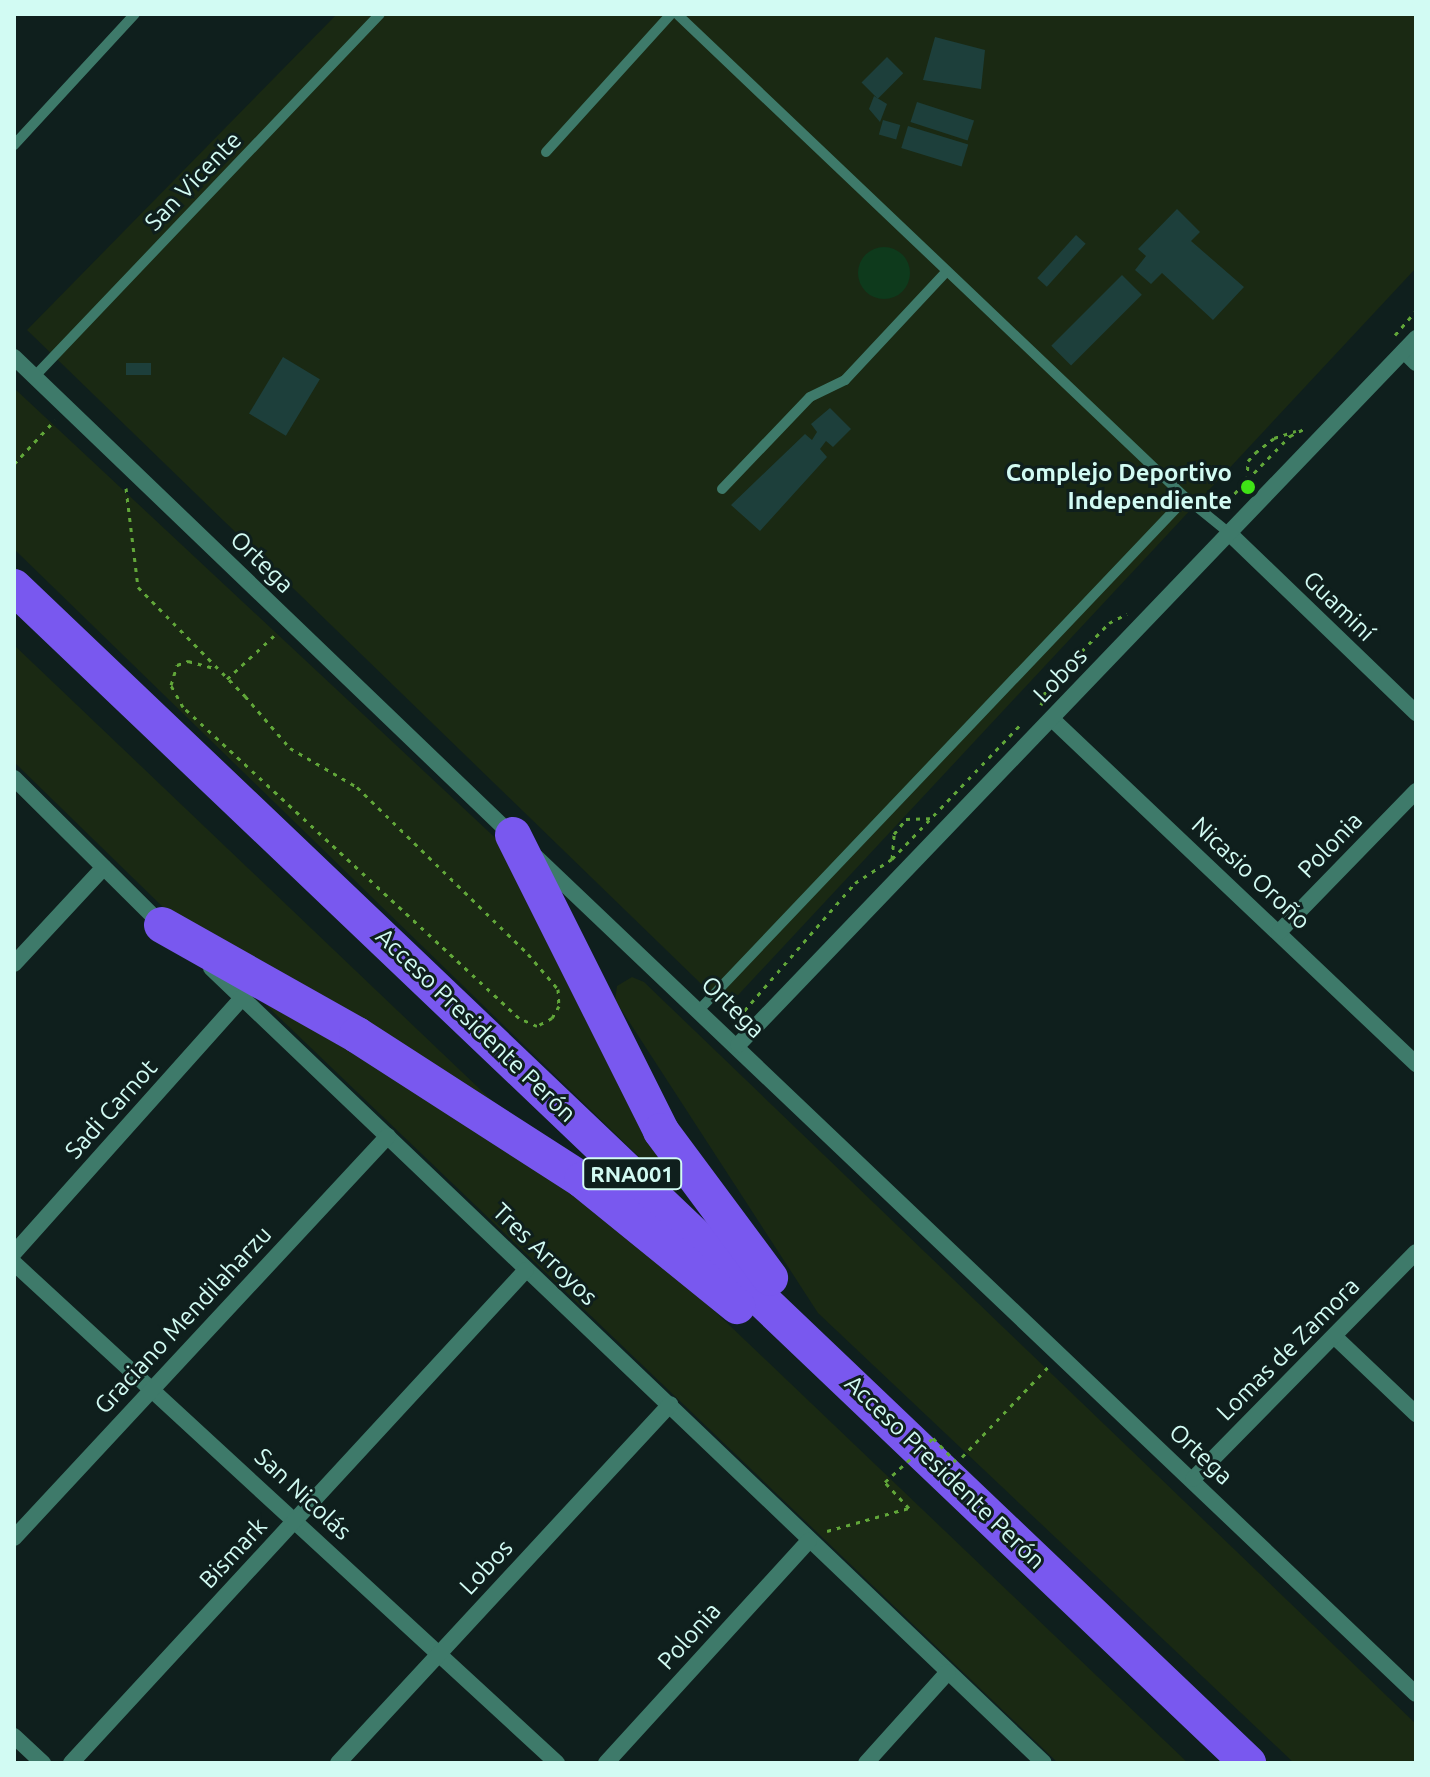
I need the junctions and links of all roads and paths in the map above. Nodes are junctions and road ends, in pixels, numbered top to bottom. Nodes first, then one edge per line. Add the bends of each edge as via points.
1 (135, 14) edge
2 (380, 14) edge
3 (671, 14) edge
4 (677, 14) edge
5 (14, 145) edge
6 (546, 152) dead end
7 (947, 271) junction
8 (1416, 338) edge
9 (14, 357) edge
10 (1410, 357) edge
11 (35, 376) junction
12 (68, 406) junction
13 (1296, 431) dead end
14 (124, 462) junction
15 (14, 464) edge
16 (722, 489) dead end
17 (1186, 498) junction
18 (1210, 519) junction
19 (1229, 533) junction
20 (14, 587) edge
21 (1135, 610) dead end
22 (14, 616) edge
23 (289, 623) junction
24 (214, 668) junction
25 (227, 679) junction
26 (1416, 713) edge
27 (1033, 714) dead end
28 (1052, 719) junction
29 (1026, 722) dead end
30 (14, 778) edge
31 (1416, 791) edge
32 (930, 818) junction
33 (513, 835) junction
34 (892, 859) junction
35 (104, 867) junction
36 (162, 925) junction
37 (1279, 932) junction
38 (14, 964) edge
39 (243, 997) junction
40 (700, 1009) junction
41 (738, 1018) dead end
42 (738, 1045) junction
43 (1416, 1064) edge
44 (388, 1136) junction
45 (1416, 1252) edge
46 (14, 1253) edge
47 (14, 1263) edge
48 (526, 1270) junction
49 (737, 1306) junction
50 (1335, 1337) junction
51 (1060, 1354) junction
52 (153, 1388) junction
53 (670, 1404) junction
54 (1416, 1414) edge
55 (907, 1435) junction
56 (1193, 1479) junction
57 (296, 1521) junction
58 (14, 1538) edge
59 (811, 1543) junction
60 (438, 1653) junction
61 (948, 1672) junction
62 (1416, 1694) edge
63 (14, 1736) edge
64 (43, 1763) edge
65 (71, 1763) edge
66 (338, 1763) edge
67 (557, 1763) edge
68 (606, 1763) edge
69 (866, 1763) edge
70 (1044, 1763) edge
71 (1213, 1763) edge
72 (1248, 1763) edge

1 - 5 lane
2 - 11 lane, San Vicente
3 - 6 lane
4 - 7 lane
7 - 16 lane via 845,380 810,397
7 - 17 lane
8 - 10 street, Lobos
9 - 11 street, Ortega
10 - 19 street, Lobos
11 - 12 street, Ortega
12 - 14 street, Ortega
12 - 15 path
13 - 18 path via 1274,438 1248,461 1247,480
14 - 23 street, Ortega
14 - 24 path via 138,587
17 - 18 lane
17 - 40 lane
18 - 19 lane
19 - 26 street, Guaminí
19 - 28 street, Lobos
20 - 55 highway, Acceso Presidente Perón / RNA001
21 - 27 path via 1109,623 1047,687
22 - 49 highway, Acceso Presidente Perón / RNA001
23 - 25 path
23 - 33 street, Ortega
24 - 25 path
24 - 25 path via 188,661 177,665 171,685 183,707 519,1018 537,1026 552,1018 559,1006 558,989 528,954 357,787 290,748
28 - 37 street, Nicasio Oroño
28 - 42 street, Lobos
29 - 32 path
30 - 35 street, Tres Arroyos
31 - 37 street, Polonia
32 - 34 path
32 - 34 path via 906,819 894,834
33 - 40 street, Ortega
33 - 55 highway via 669,1143 756,1263 878,1390
34 - 41 path via 855,883
35 - 36 street, Tres Arroyos
35 - 38 street
36 - 39 street, Tres Arroyos
36 - 49 highway via 357,1035 582,1180
37 - 43 street, Nicasio Oroño
39 - 44 street, Tres Arroyos
39 - 46 street, Sadi Carnot
40 - 42 street, Ortega
42 - 51 street, Ortega
44 - 48 street, Tres Arroyos
44 - 52 street, Graciano Mendilaharzu
45 - 50 street, Lomas de Zamora
47 - 52 street, San Nicolás
48 - 53 street, Tres Arroyos
48 - 57 street, Bismark
49 - 71 highway, Acceso Presidente Perón / RNA001
50 - 54 street
50 - 56 street, Lomas de Zamora
51 - 56 street, Ortega
51 - 59 path, bridge via 956,1462 933,1438 885,1482 909,1508 835,1526
52 - 57 street, San Nicolás
52 - 58 street, Graciano Mendilaharzu
53 - 59 street, Tres Arroyos
53 - 60 street, Lobos
55 - 72 highway, Acceso Presidente Perón / RNA001
56 - 62 street, Ortega
57 - 60 street, San Nicolás
57 - 65 street, Bismark
59 - 61 street, Tres Arroyos
59 - 68 street, Polonia
60 - 66 street, Lobos
60 - 67 street, San Nicolás
61 - 69 street
61 - 70 street, Tres Arroyos
63 - 64 street

